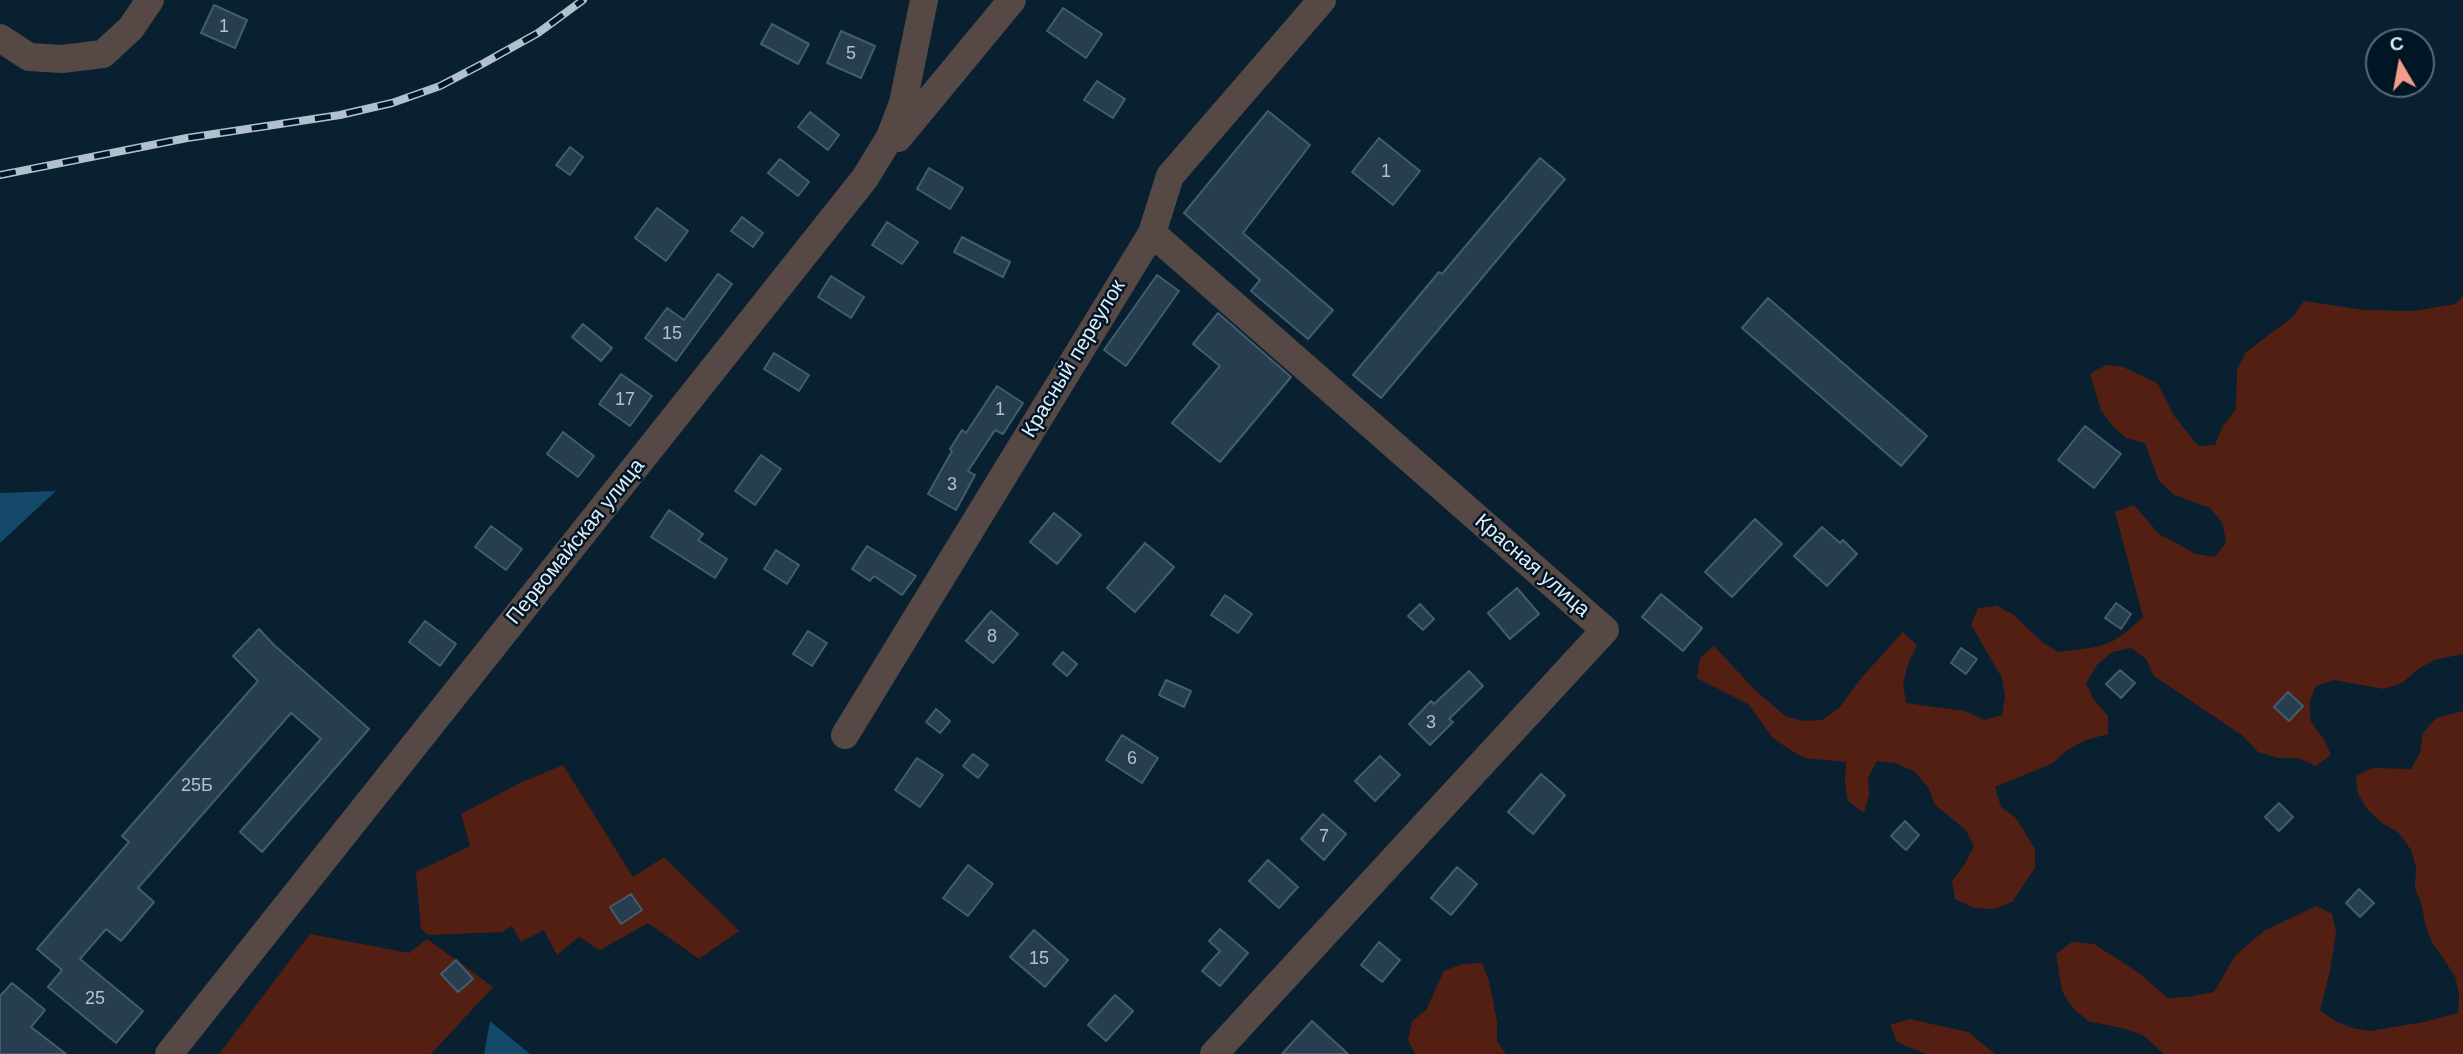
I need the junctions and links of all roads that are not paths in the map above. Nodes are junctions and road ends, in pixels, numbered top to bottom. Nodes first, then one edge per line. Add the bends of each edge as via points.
1 (150, 0) edge
2 (924, 0) edge
3 (1012, 0) edge
4 (1322, 0) edge
5 (0, 38) edge
6 (865, 178) junction
7 (1152, 233) junction
8 (845, 735) dead end
9 (169, 1054) edge
10 (1214, 1054) edge

1 - 5 street via 131,29 103,54 62,60 29,57
2 - 6 street, Первомайская улица via 903,103 890,138
3 - 6 street
4 - 7 street, Красный переулок via 1170,176
6 - 9 street, Первомайская улица
7 - 8 street, Красный переулок
7 - 10 street, Красная улица via 1605,630

